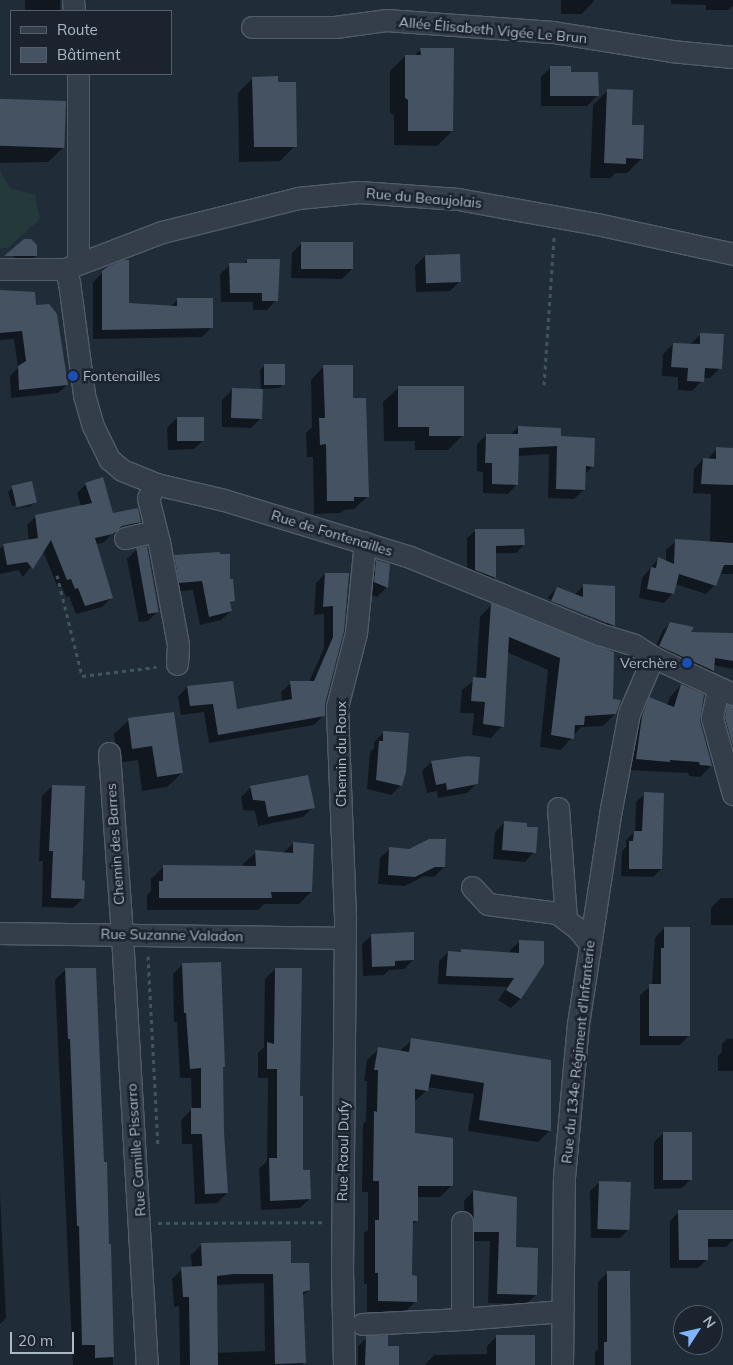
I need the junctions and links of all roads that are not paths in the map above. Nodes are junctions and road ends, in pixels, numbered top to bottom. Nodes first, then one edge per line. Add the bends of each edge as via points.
1 (252, 27) dead end
2 (733, 57) edge
3 (78, 75) edge
4 (733, 254) edge
5 (72, 266) junction
6 (0, 269) edge
7 (156, 484) junction
8 (156, 531) junction
9 (125, 538) dead end
10 (365, 542) junction
11 (653, 657) junction
12 (177, 664) road end
13 (726, 691) edge
14 (109, 753) dead end
15 (733, 794) edge
16 (558, 808) dead end
17 (472, 888) dead end
18 (566, 920) junction
19 (0, 933) edge
20 (122, 935) junction
21 (344, 938) junction
22 (589, 943) junction
23 (462, 1222) dead end
24 (563, 1311) junction
25 (462, 1320) junction
26 (362, 1324) dead end
27 (147, 1365) edge
28 (344, 1365) edge
29 (562, 1365) edge

1 - 2 street, Allée Élisabeth Vigée Le Brun via 335,27 386,20 553,32 671,51
3 - 5 street, Rue de Fontenailles
4 - 5 street, Rue du Beaujolais via 556,216 458,199 358,192 298,198 162,232
5 - 6 street, Rue du Beaujolais
5 - 7 street, Rue de Fontenailles via 69,282 84,395 93,426 109,459 122,470
7 - 8 street via 148,498
7 - 10 street, Rue de Fontenailles via 224,500
8 - 9 street
8 - 12 street via 178,645
10 - 11 street, Rue de Fontenailles via 489,587 599,634 634,645
10 - 21 street, Chemin du Roux via 356,633 338,706
11 - 13 street, Rue de Fontenailles
11 - 22 street, Rue du 134e Régiment d'Infanterie via 629,713
13 - 15 street via 712,718
14 - 20 street, Chemin des Barres
16 - 18 street
17 - 18 street via 488,904 557,913
18 - 22 street
19 - 20 street, Rue Suzanne Valadon
20 - 21 street, Rue Suzanne Valadon
20 - 27 street, Rue Camille Pissarro
21 - 28 street, Rue Raoul Dufy
22 - 24 street, Rue du 134e Régiment d'Infanterie via 564,1177
23 - 25 street
24 - 25 street
24 - 29 street, Rue du 134e Régiment d'Infanterie
25 - 26 street

